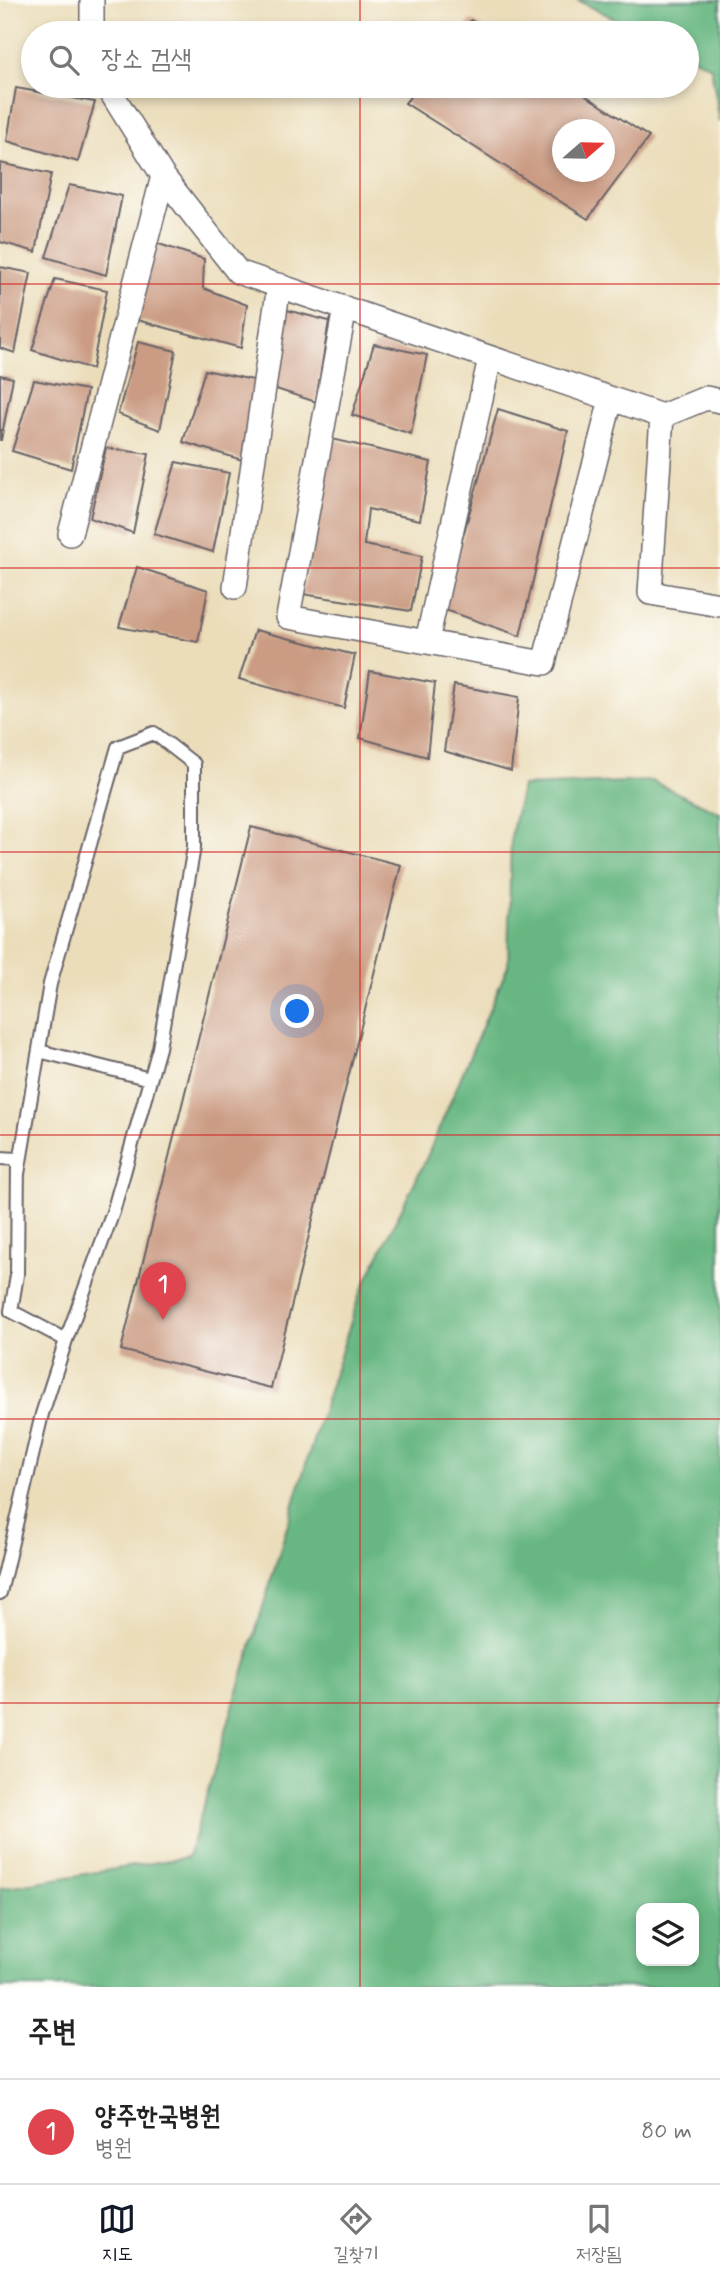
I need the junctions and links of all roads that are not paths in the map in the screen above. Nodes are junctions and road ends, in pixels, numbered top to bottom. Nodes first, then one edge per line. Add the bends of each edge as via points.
1 (92, 0) edge
2 (92, 21) edge
3 (114, 98) edge
4 (163, 176) junction
5 (279, 285) junction
6 (345, 308) junction
7 (490, 358) junction
8 (611, 399) junction
9 (720, 401) edge
10 (662, 416) junction
11 (70, 534) dead end
12 (235, 587) dead end
13 (720, 605) edge
14 (427, 641) junction
15 (39, 1051) junction
16 (150, 1079) junction
17 (0, 1158) edge
18 (18, 1174) junction
19 (66, 1340) junction
20 (0, 1593) edge

1 - 2 street
3 - 4 street
4 - 5 street via 238,272
4 - 11 street
5 - 6 street
5 - 12 street
6 - 7 street
6 - 14 street via 288,617
7 - 8 street
7 - 14 street
8 - 10 street
8 - 14 street via 544,663
9 - 10 street via 706,398
10 - 13 street via 650,593
15 - 16 lane
15 - 16 lane via 50,984 118,747 153,733 194,764 194,847
15 - 18 lane
16 - 19 lane via 113,1212
17 - 18 lane via 18,1159
18 - 19 lane via 12,1311
19 - 20 lane via 41,1414

